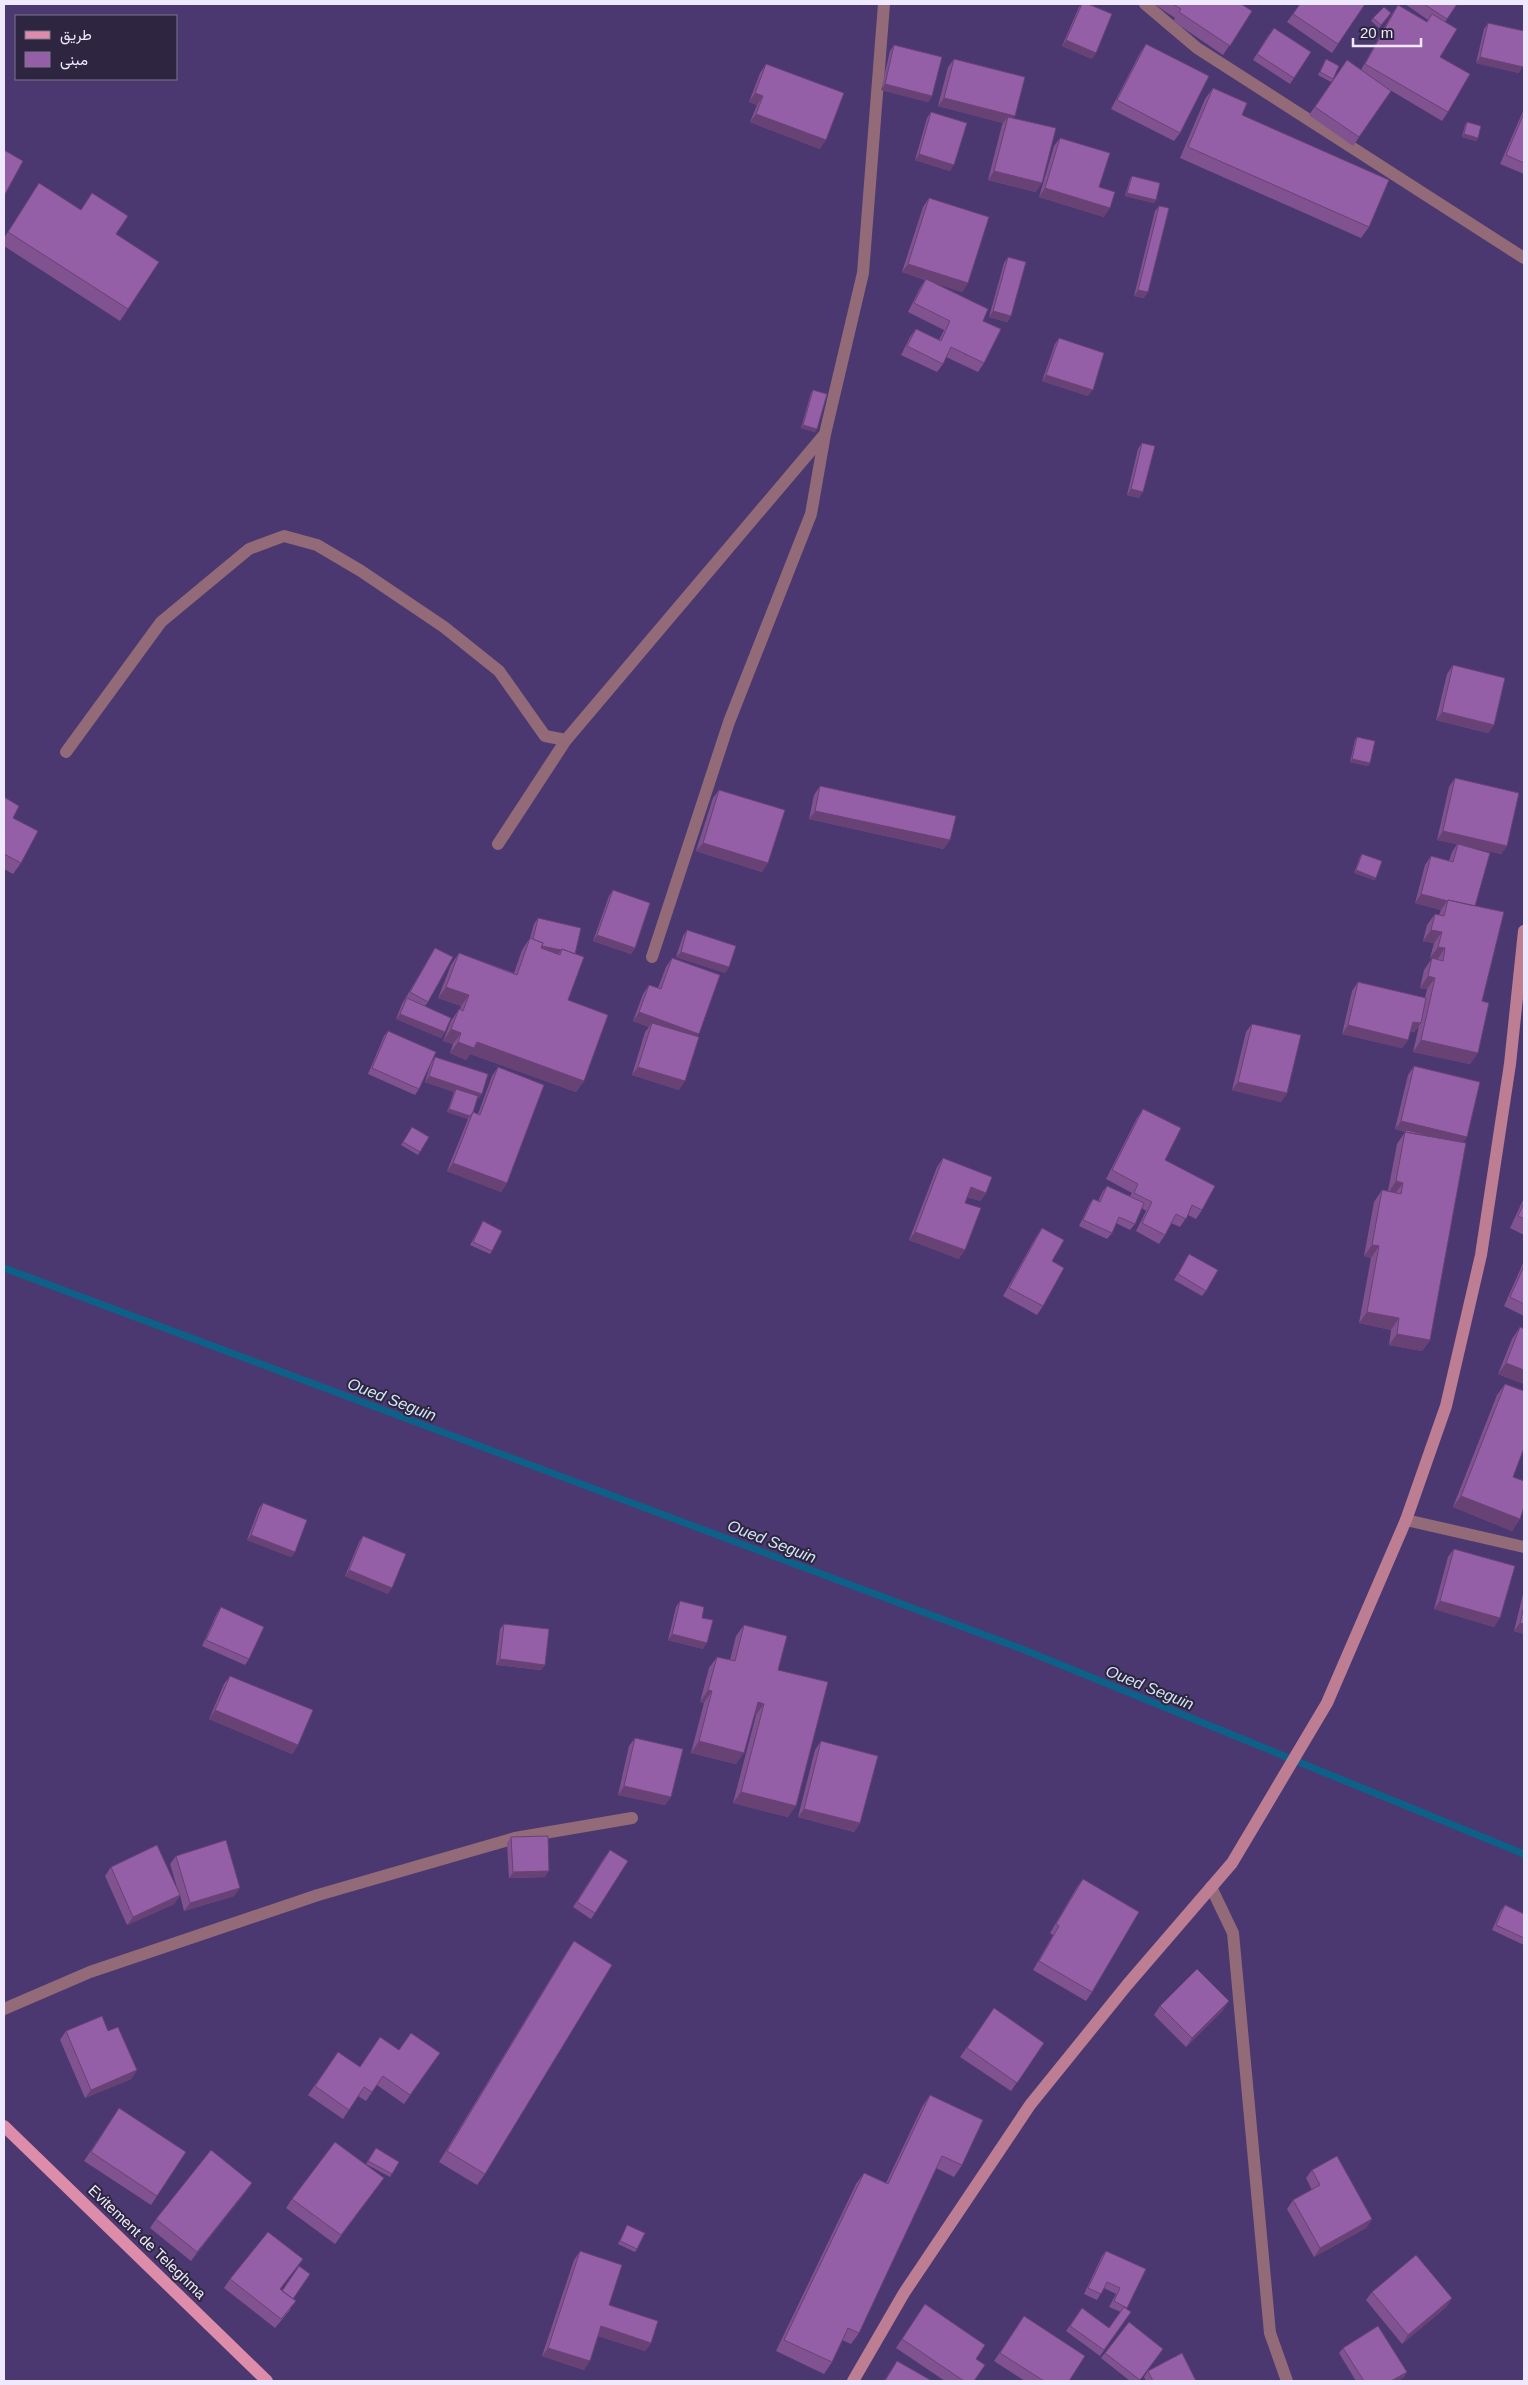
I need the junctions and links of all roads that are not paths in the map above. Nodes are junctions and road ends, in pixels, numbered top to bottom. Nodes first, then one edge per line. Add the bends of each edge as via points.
1 (884, 4) edge
2 (1145, 4) edge
3 (1524, 258) edge
4 (825, 434) junction
5 (566, 740) junction
6 (66, 752) dead end
7 (498, 844) dead end
8 (1524, 931) edge
9 (652, 957) dead end
10 (1406, 1520) junction
11 (1524, 1547) edge
12 (632, 1818) dead end
13 (1211, 1887) junction
14 (4, 2009) edge
15 (4, 2126) edge
16 (267, 2381) edge
17 (853, 2381) edge
18 (1287, 2381) edge

1 - 4 street via 863,272
2 - 3 street via 1197,48
4 - 5 street
4 - 9 street via 811,514 729,722
5 - 6 street via 545,736 499,671 444,627 317,545 284,536 249,549 161,622
5 - 7 street
8 - 10 main road via 1510,1064 1481,1255 1446,1406
10 - 11 street
10 - 13 main road via 1327,1704 1232,1863
12 - 14 street via 515,1838 318,1895 90,1972
13 - 17 main road via 1126,1984 1030,2105 904,2294
13 - 18 street via 1233,1932 1270,2333
15 - 16 main road, Evitement de Teleghma

